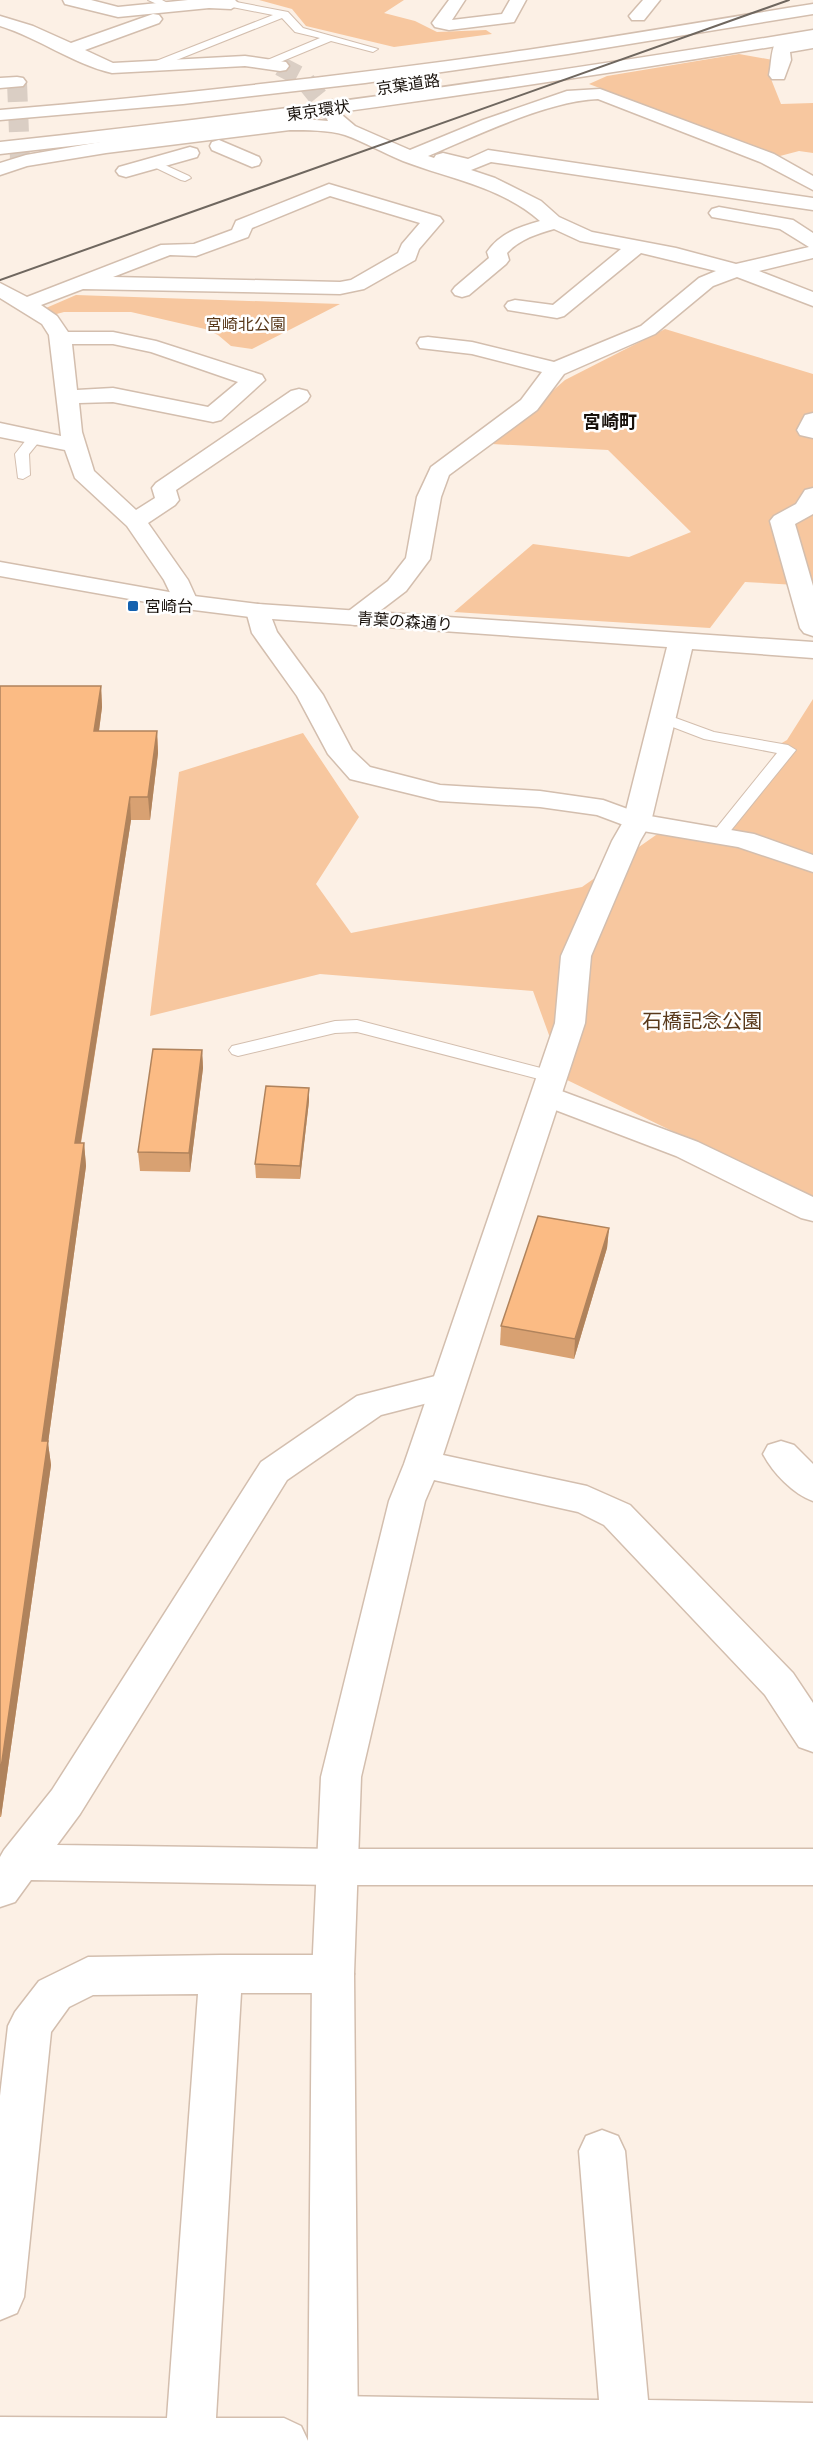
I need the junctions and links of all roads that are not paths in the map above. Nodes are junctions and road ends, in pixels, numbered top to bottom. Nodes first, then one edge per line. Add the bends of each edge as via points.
1 (71, 0) edge
2 (457, 0) edge
3 (518, 0) edge
4 (652, 0) edge
5 (790, 0) edge
6 (231, 4) joint
7 (155, 5) edge
8 (813, 9) edge
9 (284, 14) junction
10 (638, 16) dead end
11 (0, 21) edge
12 (813, 22) edge
13 (813, 35) edge
14 (327, 39) junction
15 (813, 43) edge
16 (71, 49) junction
17 (373, 50) dead end
18 (274, 64) joint
19 (150, 67) junction
20 (778, 75) dead end
21 (123, 85) dead end
22 (402, 85) junction
23 (33, 91) dead end
24 (0, 93) edge
25 (0, 109) edge
26 (69, 110) junction
27 (0, 115) edge
28 (290, 124) junction
29 (490, 124) junction
30 (0, 128) edge
31 (519, 136) dead end
32 (0, 137) edge
33 (219, 146) junction
34 (0, 148) edge
35 (410, 157) junction
36 (439, 158) dead end
37 (252, 161) dead end
38 (154, 163) junction
39 (779, 164) junction
40 (0, 169) edge
41 (126, 171) dead end
42 (748, 172) dead end
43 (185, 178) dead end
44 (813, 184) edge
45 (538, 189) dead end
46 (519, 196) junction
47 (813, 204) edge
48 (696, 209) dead end
49 (813, 216) edge
50 (556, 223) junction
51 (786, 224) junction
52 (813, 242) edge
53 (636, 247) junction
54 (813, 252) edge
55 (735, 270) junction
56 (81, 283) junction
57 (0, 289) edge
58 (462, 291) dead end
59 (813, 300) edge
60 (26, 304) junction
61 (515, 306) dead end
62 (61, 338) junction
63 (428, 343) dead end
64 (556, 369) junction
65 (299, 396) dead end
66 (67, 397) junction
67 (813, 420) edge
68 (0, 430) edge
69 (813, 431) edge
70 (35, 438) junction
71 (76, 446) junction
72 (22, 475) dead end
73 (813, 495) edge
74 (135, 520) junction
75 (0, 569) edge
76 (186, 602) junction
77 (258, 611) junction
78 (355, 618) junction
79 (813, 628) edge
80 (681, 641) junction
81 (813, 650) edge
82 (662, 718) junction
83 (637, 822) junction
84 (718, 836) junction
85 (813, 864) edge
86 (238, 1050) dead end
87 (551, 1086) junction
88 (813, 1210) edge
89 (447, 1386) junction
90 (781, 1454) dead end
91 (422, 1464) junction
92 (813, 1487) edge
93 (813, 1736) edge
94 (337, 1867) junction
95 (813, 1867) edge
96 (10, 1876) edge
97 (221, 1974) junction
98 (333, 1974) junction
99 (602, 2151) dead end
100 (0, 2297) edge
101 (333, 2431) edge
102 (791, 2432) edge
103 (627, 2434) edge
104 (0, 2442) edge
105 (190, 2442) edge
106 (284, 2443) edge

1 - 7 main road via 118,12
2 - 3 main road via 441,23 508,18
4 - 10 main road
5 - 21 main road via 404,58
6 - 7 main road
6 - 9 lane
7 - 16 main road via 159,16
8 - 26 main road, 京葉道路 via 463,64
9 - 14 lane via 300,30
9 - 19 lane
11 - 16 main road
12 - 22 main road, 京葉道路
13 - 34 main road, 東京環状 via 353,106
14 - 17 lane
14 - 18 lane
15 - 20 main road via 781,48
16 - 19 main road via 104,66
18 - 19 main road via 245,61
22 - 30 main road, 京葉道路
22 - 32 main road via 190,117
23 - 24 main road
25 - 26 main road
26 - 27 main road, 京葉道路
28 - 33 main road
28 - 35 main road via 342,124
28 - 40 main road via 20,160
29 - 31 main road
29 - 35 main road
29 - 39 main road via 573,95 600,94
33 - 37 main road
33 - 38 main road
35 - 46 main road
36 - 47 main road via 470,165 488,156
38 - 41 main road
38 - 43 lane
39 - 42 main road
39 - 44 main road
45 - 46 main road
46 - 50 main road
48 - 51 main road
49 - 51 main road
50 - 53 main road via 587,237
50 - 58 main road via 522,232 502,244 498,260
51 - 52 main road
53 - 55 main road
53 - 61 main road via 557,312
54 - 55 main road
55 - 59 main road
55 - 64 main road via 706,282 648,330
56 - 56 main road via 168,249 196,250 241,233 243,225 329,190 433,221 409,248 408,256 357,285 340,288
56 - 60 main road
57 - 60 main road
60 - 62 main road via 50,321
62 - 66 main road
62 - 66 main road via 112,338 156,347 254,380 213,414 113,395
63 - 64 main road via 472,348
64 - 78 main road via 529,405 439,472 429,497 418,559 397,586
65 - 74 main road via 164,488 167,500
66 - 71 main road
67 - 69 main road via 808,430
68 - 70 main road
70 - 71 main road
70 - 72 lane via 22,454
71 - 74 main road via 83,472
73 - 79 main road via 805,508 782,521
74 - 76 main road via 176,580
75 - 76 main road, 青葉の森通り
76 - 77 main road, 青葉の森通り
77 - 78 main road, 青葉の森通り
77 - 83 main road via 265,633 310,695 341,754 360,773 440,793 540,799 603,808
78 - 80 main road, 青葉の森通り
80 - 81 main road, 青葉の森通り
80 - 82 main road
82 - 83 main road
82 - 84 lane via 710,736 788,750
83 - 84 main road
83 - 87 main road via 576,956 570,1023
84 - 85 main road via 744,840
86 - 87 lane via 335,1027 357,1026
87 - 88 main road
87 - 89 main road
89 - 91 main road
89 - 96 main road via 370,1405 274,1472 66,1802
90 - 92 main road
91 - 93 main road via 586,1500 617,1515 779,1684
91 - 94 main road via 407,1501 341,1777
94 - 95 main road
94 - 96 main road
94 - 98 main road
97 - 98 main road
97 - 100 main road via 88,1976 54,1994 30,2026
97 - 105 main road
98 - 101 main road
99 - 103 main road
101 - 103 main road
102 - 103 main road
104 - 105 main road
105 - 106 main road

